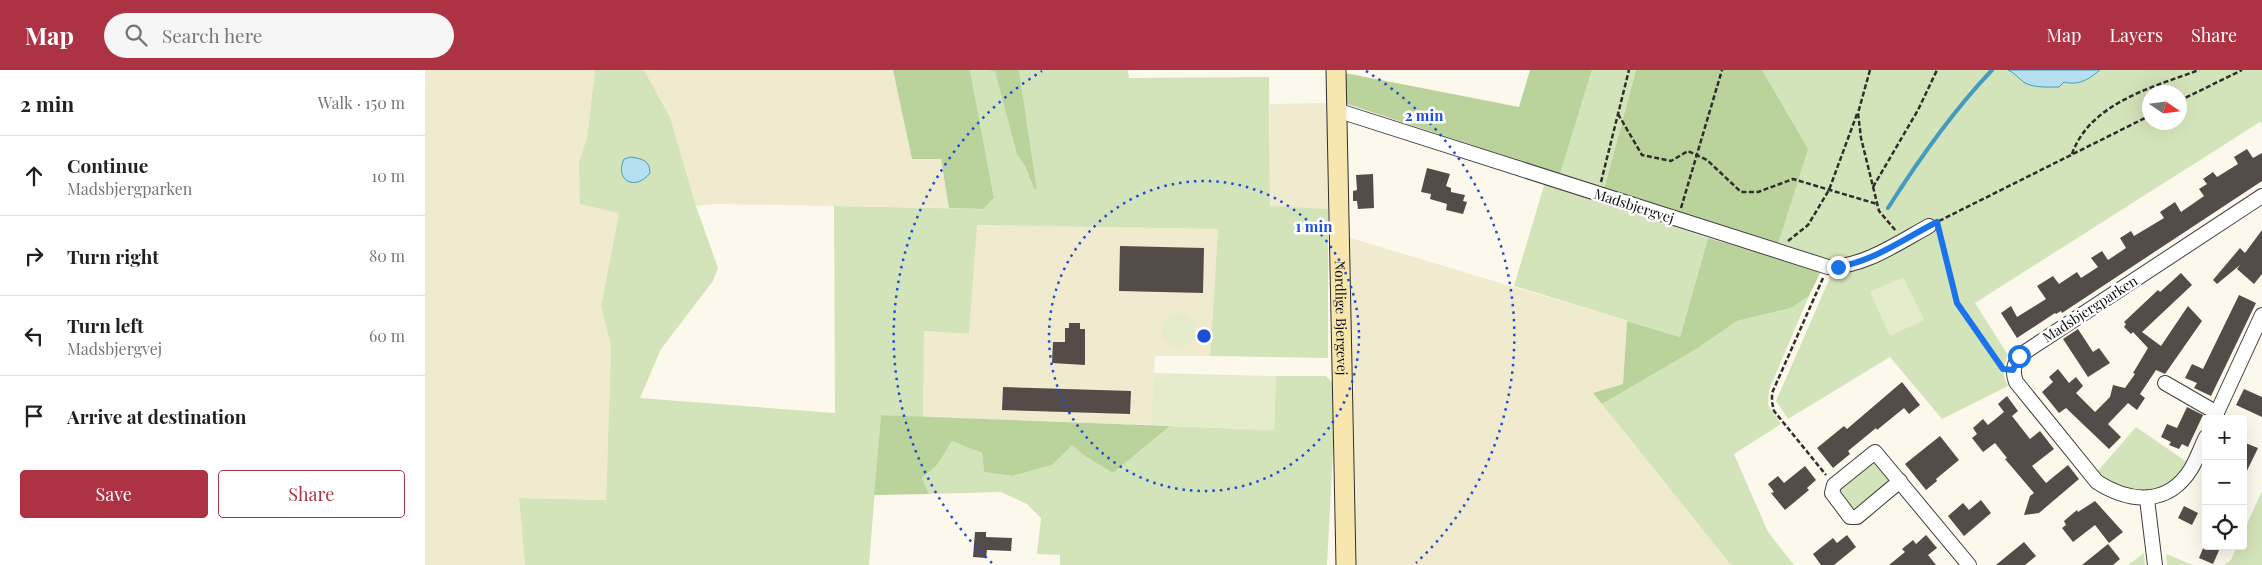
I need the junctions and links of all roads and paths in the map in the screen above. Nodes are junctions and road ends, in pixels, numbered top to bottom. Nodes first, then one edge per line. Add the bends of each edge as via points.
1 (1336, 70) edge
2 (1629, 70) edge
3 (1722, 70) edge
4 (1869, 70) edge
5 (1937, 70) edge
6 (2199, 70) edge
7 (2242, 70) edge
8 (2187, 97) edge
9 (1336, 110) junction
10 (1857, 113) junction
11 (1618, 114) junction
12 (2142, 119) edge
13 (1697, 154) junction
14 (2072, 154) junction
15 (1872, 188) junction
16 (1829, 190) junction
17 (1597, 194) junction
18 (2262, 196) edge
19 (1877, 204) junction
20 (1678, 220) junction
21 (1933, 224) junction
22 (1904, 240) junction
23 (1775, 252) junction
24 (1827, 267) junction
25 (2262, 315) edge
26 (2013, 370) junction
27 (2165, 383) dead end
28 (2213, 415) edge
29 (2215, 415) edge
30 (2202, 446) edge
31 (1900, 481) junction
32 (1834, 485) junction
33 (2147, 499) junction
34 (1346, 565) edge
35 (1969, 565) edge
36 (2155, 565) edge

1 - 9 street, Nordlige Bjergevej
2 - 11 path
3 - 13 path
4 - 10 path
5 - 15 path via 1918,110
6 - 14 path via 2111,107 2086,128
7 - 8 path
9 - 17 street, Madsbjergvej
9 - 34 street, Nordlige Bjergevej
10 - 15 path
10 - 16 path
11 - 13 path via 1642,155 1671,161 1688,151
11 - 17 path
12 - 14 path
13 - 16 path via 1741,192 1758,192 1793,178
13 - 20 path
14 - 21 path
15 - 19 path
16 - 19 path
16 - 23 path via 1808,225
17 - 20 street, Madsbjergvej
18 - 26 street, Madsbjergparken via 2019,356
19 - 22 path via 1879,211
20 - 23 street, Madsbjergvej
21 - 22 street, Madsbjergvej
21 - 26 path via 1957,303 2003,369
22 - 24 street, Madsbjergvej via 1849,265
23 - 24 street, Madsbjergvej
24 - 32 path via 1772,393 1771,402 1774,411
25 - 29 street
26 - 33 street via 2016,382 2097,482 2125,496
27 - 28 street
30 - 33 street via 2191,469 2180,482 2163,494
31 - 32 street via 1875,452
31 - 32 street via 1857,517 1850,517 1832,493
31 - 35 street
33 - 36 street

